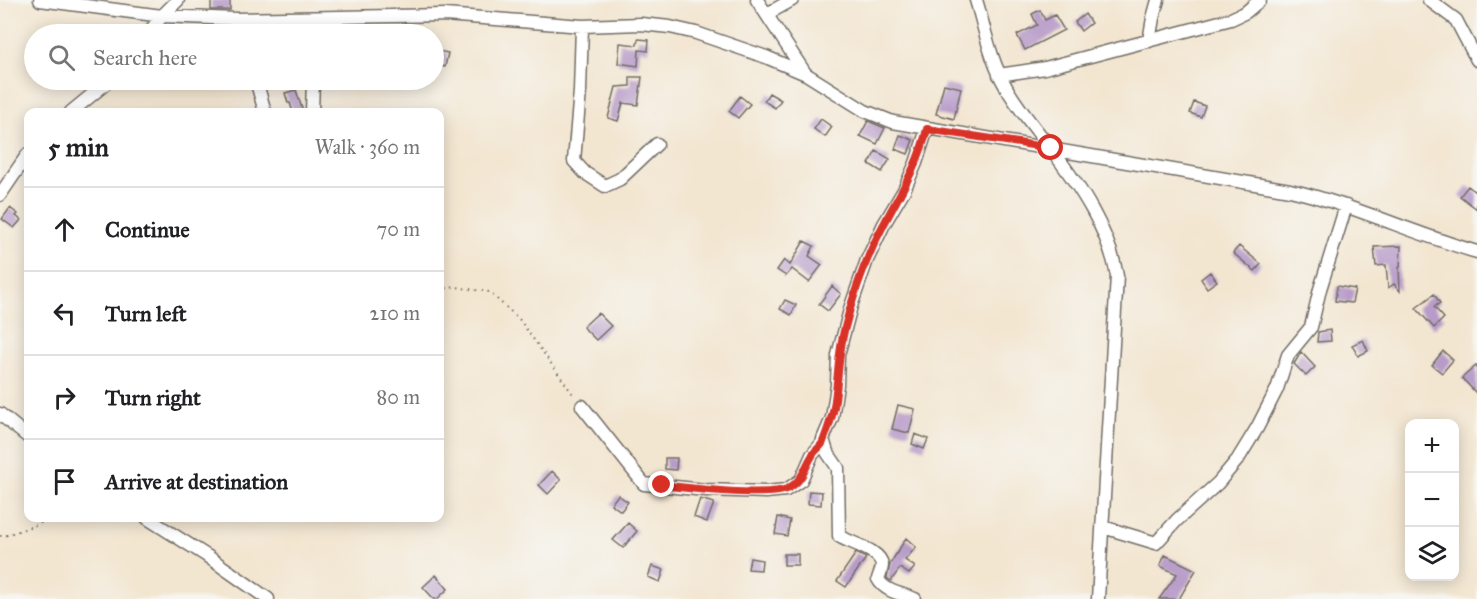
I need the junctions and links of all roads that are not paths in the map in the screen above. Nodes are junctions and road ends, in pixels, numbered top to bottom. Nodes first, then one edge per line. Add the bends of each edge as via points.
1 (40, 0) edge
2 (178, 0) edge
3 (758, 0) edge
4 (792, 0) edge
5 (976, 0) edge
6 (1158, 0) edge
7 (1260, 0) edge
8 (1429, 0) edge
9 (767, 14) junction
10 (162, 16) junction
11 (304, 18) junction
12 (236, 19) junction
13 (156, 24) edge
14 (238, 24) edge
15 (305, 24) edge
16 (582, 26) junction
17 (1149, 41) junction
18 (1477, 60) edge
19 (806, 74) junction
20 (999, 75) junction
21 (98, 90) edge
22 (259, 90) edge
23 (313, 90) edge
24 (76, 108) edge
25 (264, 108) edge
26 (312, 108) edge
27 (927, 129) junction
28 (657, 144) dead end
29 (1051, 148) junction
30 (24, 160) edge
31 (0, 195) edge
32 (1346, 206) junction
33 (1477, 252) edge
34 (582, 406) road end
35 (0, 414) edge
36 (24, 434) edge
37 (823, 442) junction
38 (153, 522) edge
39 (1103, 527) junction
40 (268, 599) edge
41 (915, 599) edge
42 (1098, 599) edge

1 - 10 street
2 - 10 street
3 - 9 street
4 - 9 street
5 - 20 street
6 - 17 street
7 - 17 street via 1240,16
8 - 18 street via 1454,17
9 - 19 street
10 - 12 street
10 - 13 street
11 - 12 street
11 - 15 street
11 - 16 street via 445,15
12 - 14 street
16 - 19 street via 670,27 766,57
16 - 28 street via 574,161 605,186 620,179
17 - 20 street via 1046,68
19 - 27 street via 866,111 892,122
20 - 29 street via 1028,122
21 - 24 street
22 - 25 street
23 - 26 street
27 - 29 street
27 - 37 street via 904,190 867,260 851,306 838,355 834,408
29 - 32 street via 1290,190
29 - 39 street via 1104,234 1114,255 1117,276
30 - 31 street
32 - 33 street
32 - 39 street via 1311,327 1288,355 1278,388 1229,470 1156,543
34 - 37 street via 644,484 706,490 786,490 801,480 812,455
35 - 36 street
37 - 41 street via 838,468 839,536 878,556 882,565 878,579 882,585
38 - 40 street
39 - 42 street

